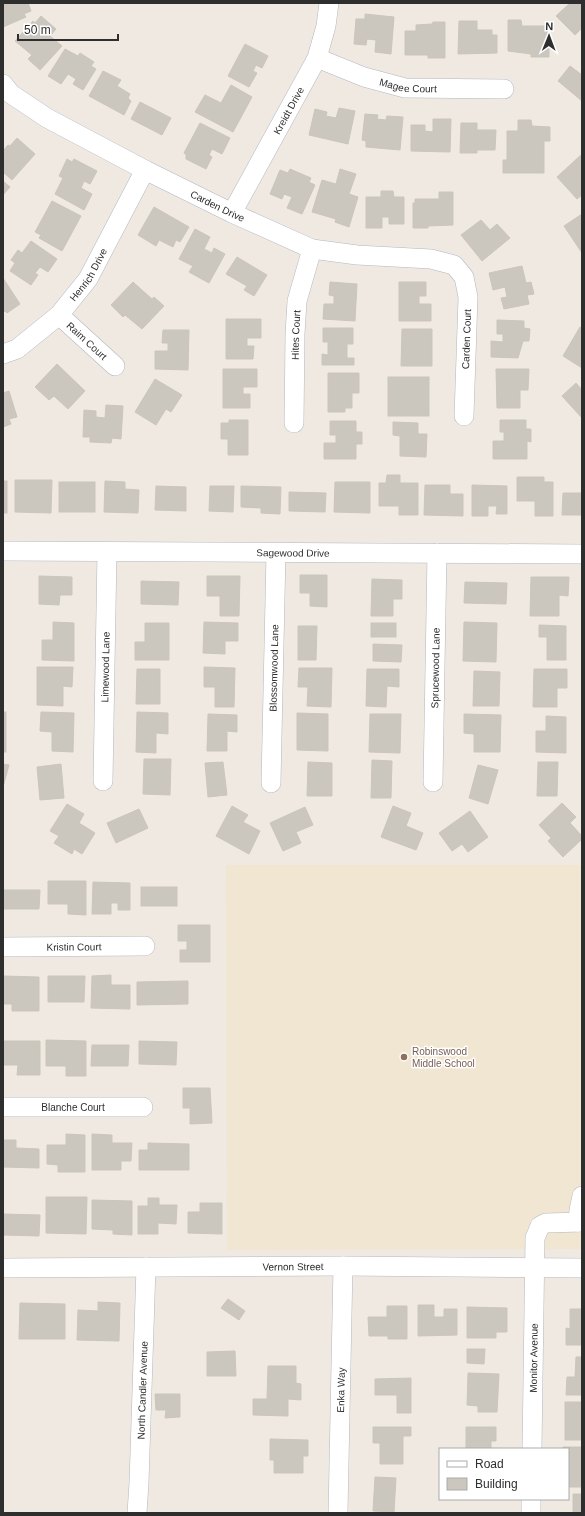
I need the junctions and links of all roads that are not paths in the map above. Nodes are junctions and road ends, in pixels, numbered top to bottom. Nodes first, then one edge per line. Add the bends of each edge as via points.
1 (329, 3) edge
2 (317, 58) junction
3 (504, 89) dead end
4 (6, 94) edge
5 (145, 170) junction
6 (232, 213) junction
7 (312, 249) junction
8 (454, 265) joint
9 (59, 315) junction
10 (3, 354) edge
11 (115, 366) dead end
12 (464, 416) dead end
13 (294, 423) dead end
14 (3, 551) edge
15 (107, 552) junction
16 (276, 553) junction
17 (437, 554) junction
18 (582, 554) edge
19 (103, 781) dead end
20 (271, 782) dead end
21 (433, 782) dead end
22 (145, 946) dead end
23 (3, 947) edge
24 (3, 1107) edge
25 (142, 1107) dead end
26 (582, 1196) edge
27 (580, 1222) edge
28 (343, 1266) junction
29 (536, 1266) junction
30 (146, 1267) junction
31 (3, 1268) edge
32 (582, 1268) edge
33 (532, 1448) edge
34 (531, 1500) edge
35 (137, 1513) edge
36 (338, 1513) edge
37 (531, 1513) edge

1 - 2 street, Kreidt Drive
2 - 3 street, Magee Court via 364,77 405,88
2 - 6 street, Kreidt Drive
4 - 5 street, Carden Drive
5 - 6 street, Carden Drive
5 - 9 street, Henrich Drive via 88,279
6 - 7 street, Carden Drive
7 - 8 street, Carden Drive via 357,255 431,259
7 - 13 street, Hites Court via 298,301
8 - 12 street, Carden Court via 464,277 468,297
9 - 10 street, Henrich Drive via 17,349
9 - 11 street, Raim Court
14 - 15 street, Sagewood Drive
15 - 16 street, Sagewood Drive
15 - 19 street, Limewood Lane
16 - 17 street, Sagewood Drive
16 - 20 street, Blossomwood Lane
17 - 18 street, Sagewood Drive
17 - 21 street, Sprucewood Lane
22 - 23 street, Kristin Court
24 - 25 street, Blanche Court
26 - 27 street
27 - 29 street, Monitor Avenue via 546,1223 540,1226 535,1238
28 - 29 street, Vernon Street
28 - 30 street, Vernon Street
28 - 36 street, Enka Way
29 - 32 street, Vernon Street
29 - 33 street, Monitor Avenue
30 - 31 street, Vernon Street
30 - 35 street, North Candler Avenue
34 - 37 street

